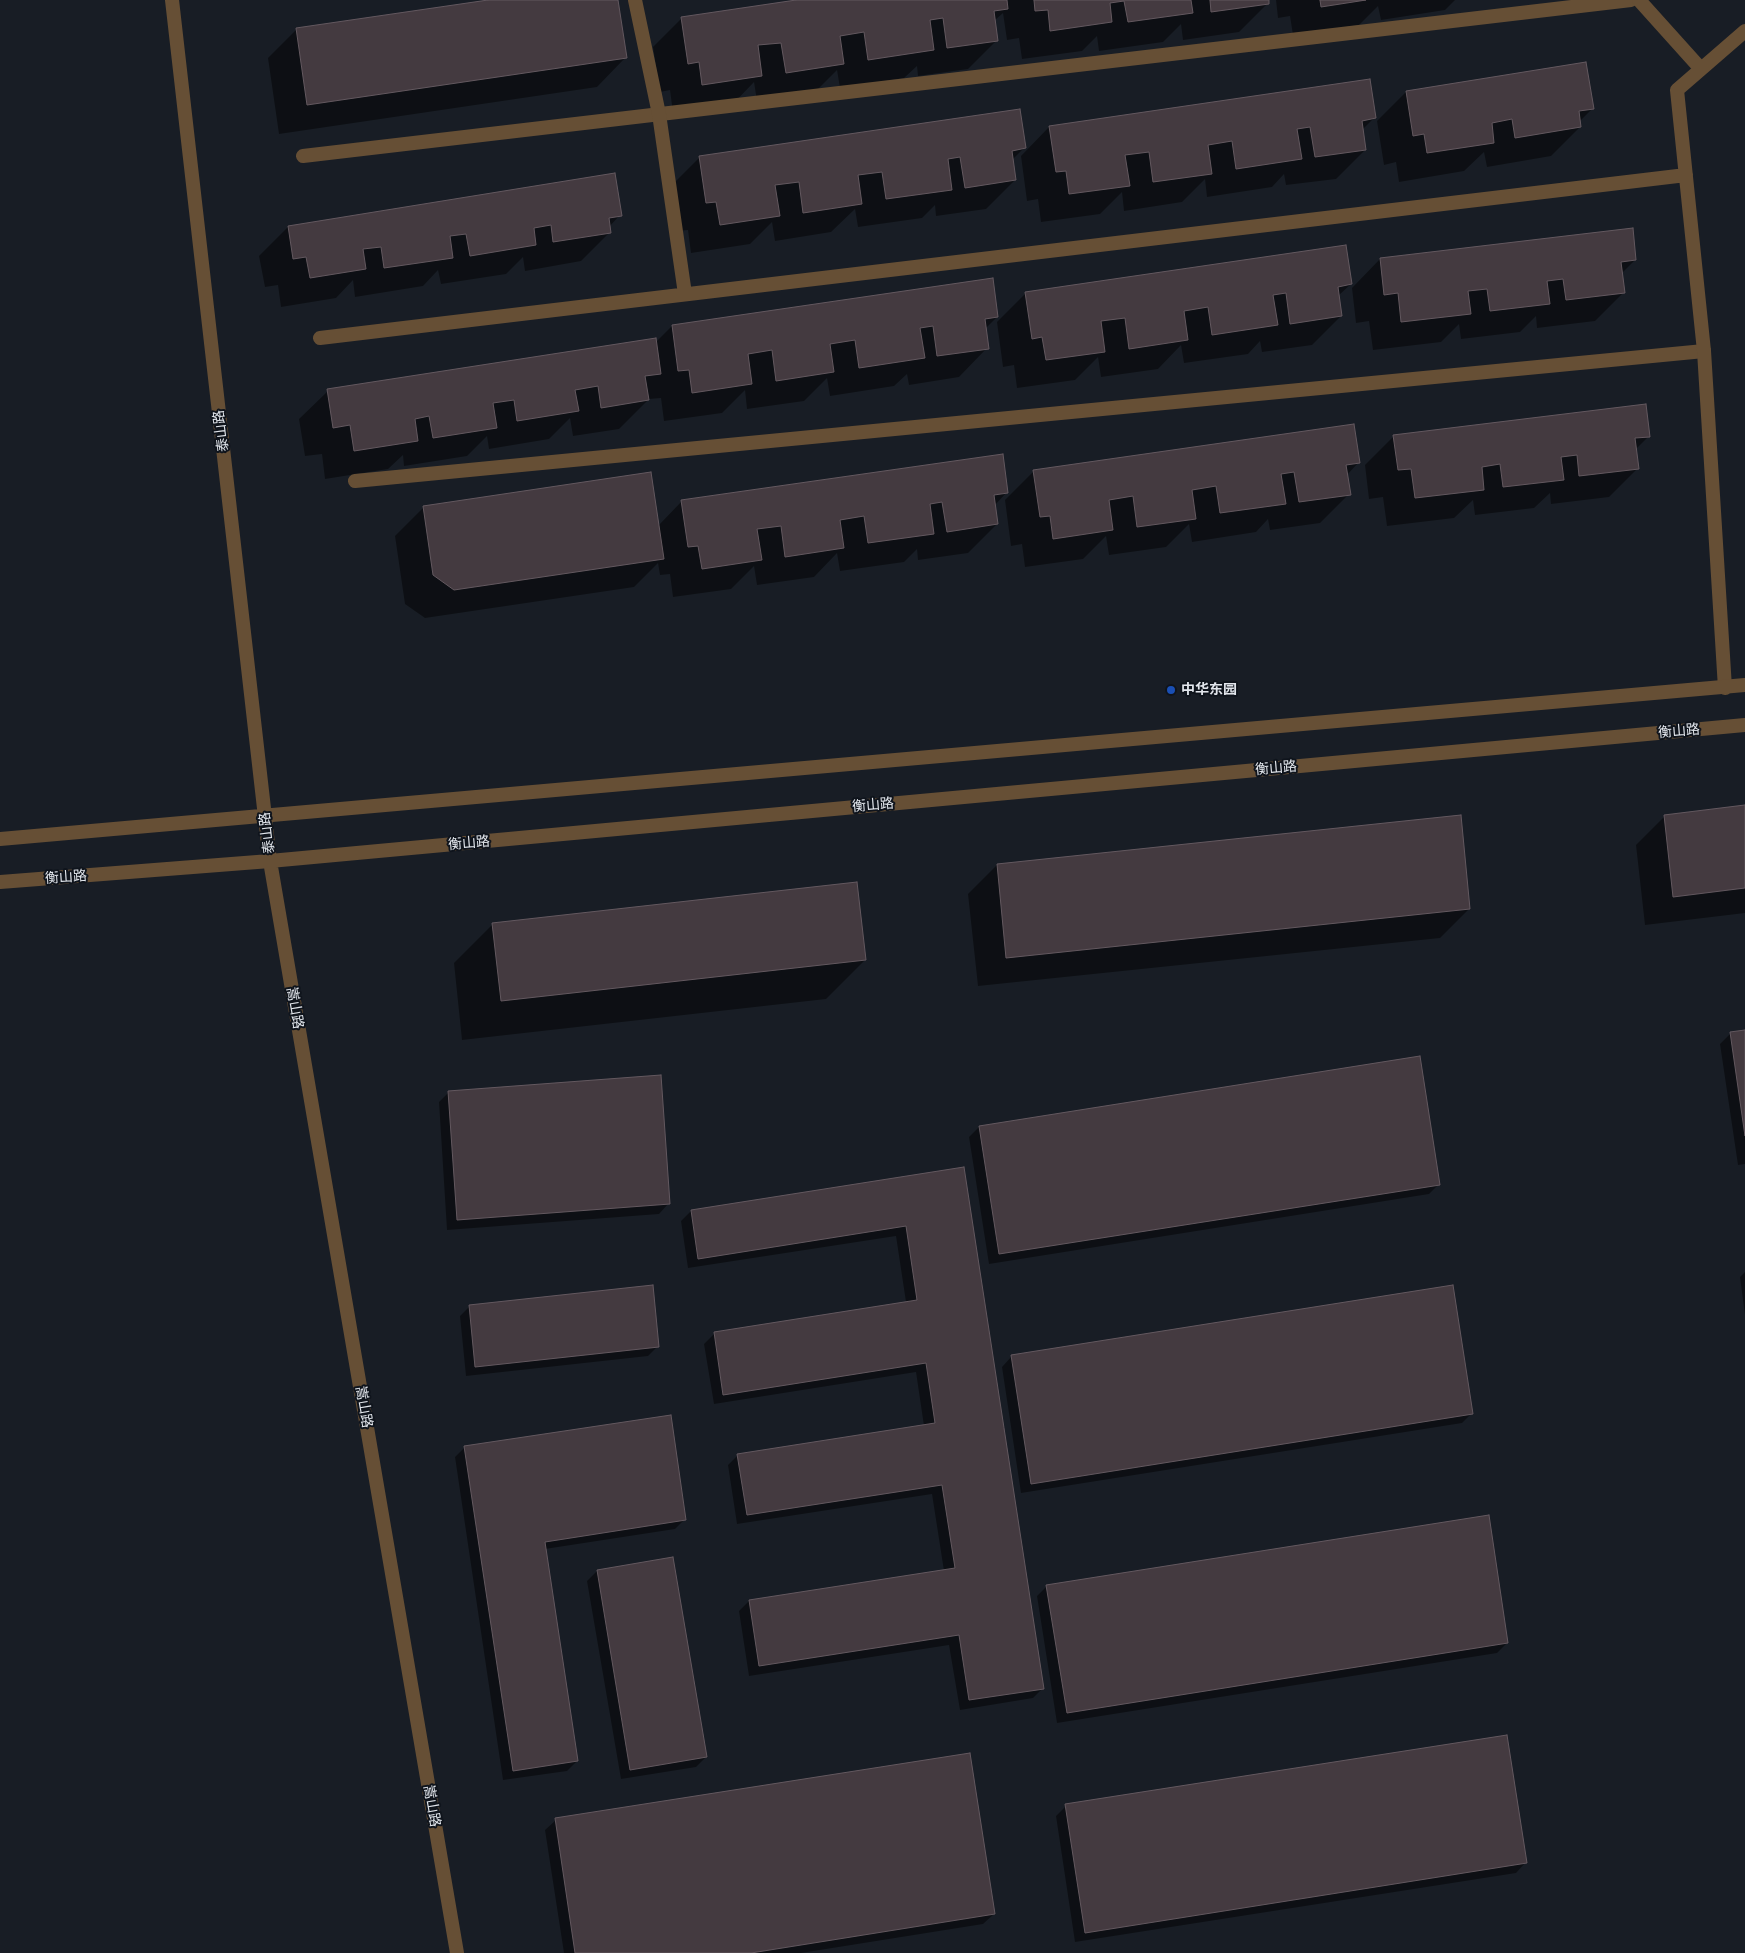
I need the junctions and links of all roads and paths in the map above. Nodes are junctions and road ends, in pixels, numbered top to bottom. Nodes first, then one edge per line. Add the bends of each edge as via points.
1 (172, 0) edge
2 (634, 0) edge
3 (1631, 0) edge
4 (1639, 0) edge
5 (1745, 30) edge
6 (1701, 69) junction
7 (659, 114) junction
8 (304, 156) dead end
9 (1686, 175) junction
10 (685, 294) junction
11 (320, 338) dead end
12 (1704, 351) junction
13 (355, 481) dead end
14 (1745, 685) edge
15 (1725, 688) junction
16 (1745, 725) edge
17 (265, 816) junction
18 (0, 839) edge
19 (270, 861) junction
20 (0, 882) edge
21 (457, 1953) edge

1 - 17 street, 泰山路
2 - 7 street
3 - 7 street
4 - 6 street
5 - 6 street
6 - 9 street via 1678,90
7 - 8 street
7 - 10 street
9 - 10 street
9 - 12 street
10 - 11 street
12 - 13 street
12 - 15 street
14 - 15 street
15 - 17 street
16 - 19 street, 衡山路
17 - 18 street
17 - 19 street, 泰山路
19 - 20 street, 衡山路
19 - 21 street, 嵩山路

